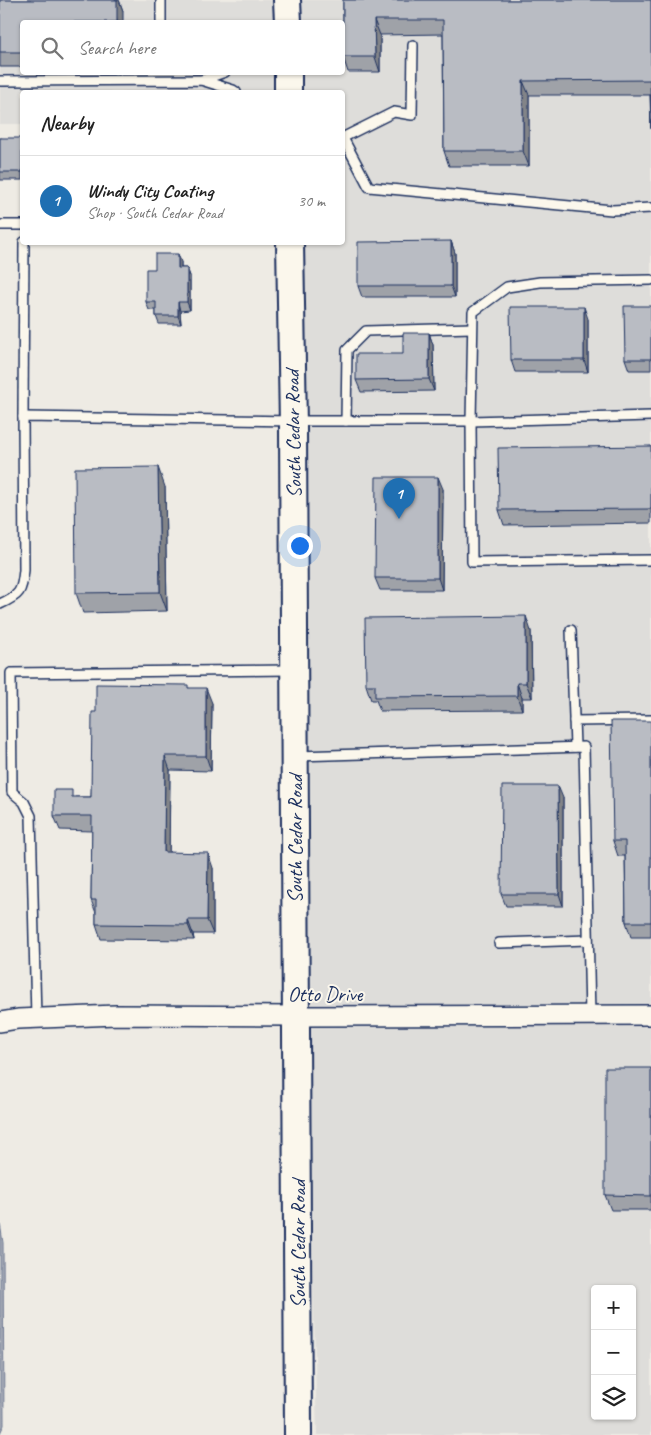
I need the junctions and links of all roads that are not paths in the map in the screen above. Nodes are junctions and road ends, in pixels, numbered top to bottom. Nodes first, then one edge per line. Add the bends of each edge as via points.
1 (161, 0) edge
2 (288, 0) edge
3 (161, 20) edge
4 (288, 20) edge
5 (413, 45) dead end
6 (216, 75) edge
7 (288, 75) edge
8 (163, 77) edge
9 (201, 80) junction
10 (0, 81) edge
11 (233, 90) edge
12 (288, 90) edge
13 (345, 137) edge
14 (345, 142) edge
15 (651, 208) edge
16 (0, 225) edge
17 (20, 225) edge
18 (24, 245) edge
19 (290, 245) edge
20 (651, 280) edge
21 (472, 328) junction
22 (651, 416) edge
23 (23, 417) junction
24 (293, 421) junction
25 (346, 421) junction
26 (470, 421) junction
27 (651, 560) edge
28 (0, 604) edge
29 (571, 630) dead end
30 (294, 670) junction
31 (651, 720) edge
32 (574, 721) junction
33 (575, 747) junction
34 (295, 756) junction
35 (588, 940) junction
36 (498, 943) dead end
37 (651, 1015) edge
38 (297, 1016) junction
39 (590, 1016) junction
40 (36, 1018) junction
41 (0, 1022) edge
42 (298, 1435) edge

1 - 3 lane
2 - 4 main road
5 - 13 lane via 412,115 394,112
6 - 9 lane
7 - 12 main road
8 - 9 lane
8 - 10 lane
9 - 11 lane
14 - 15 lane via 369,187 612,210
16 - 17 lane
18 - 23 lane
19 - 24 main road, South Cedar Road
20 - 21 lane via 540,282 507,287 473,312
21 - 25 lane via 366,331 347,350
21 - 26 lane
22 - 26 lane
23 - 24 lane
23 - 28 lane via 24,570 16,597
24 - 25 lane
24 - 30 main road, South Cedar Road
25 - 26 lane
26 - 27 lane via 472,562
29 - 32 lane
30 - 34 main road, South Cedar Road
30 - 40 lane via 11,673 12,792 24,802 31,816
31 - 32 lane
32 - 33 lane
33 - 34 lane
33 - 35 lane via 584,747
34 - 38 main road, South Cedar Road
35 - 36 lane
35 - 39 lane
37 - 39 street, Otto Drive
38 - 39 street, Otto Drive
38 - 40 street, Otto Drive
38 - 42 main road, South Cedar Road
40 - 41 street, Otto Drive

